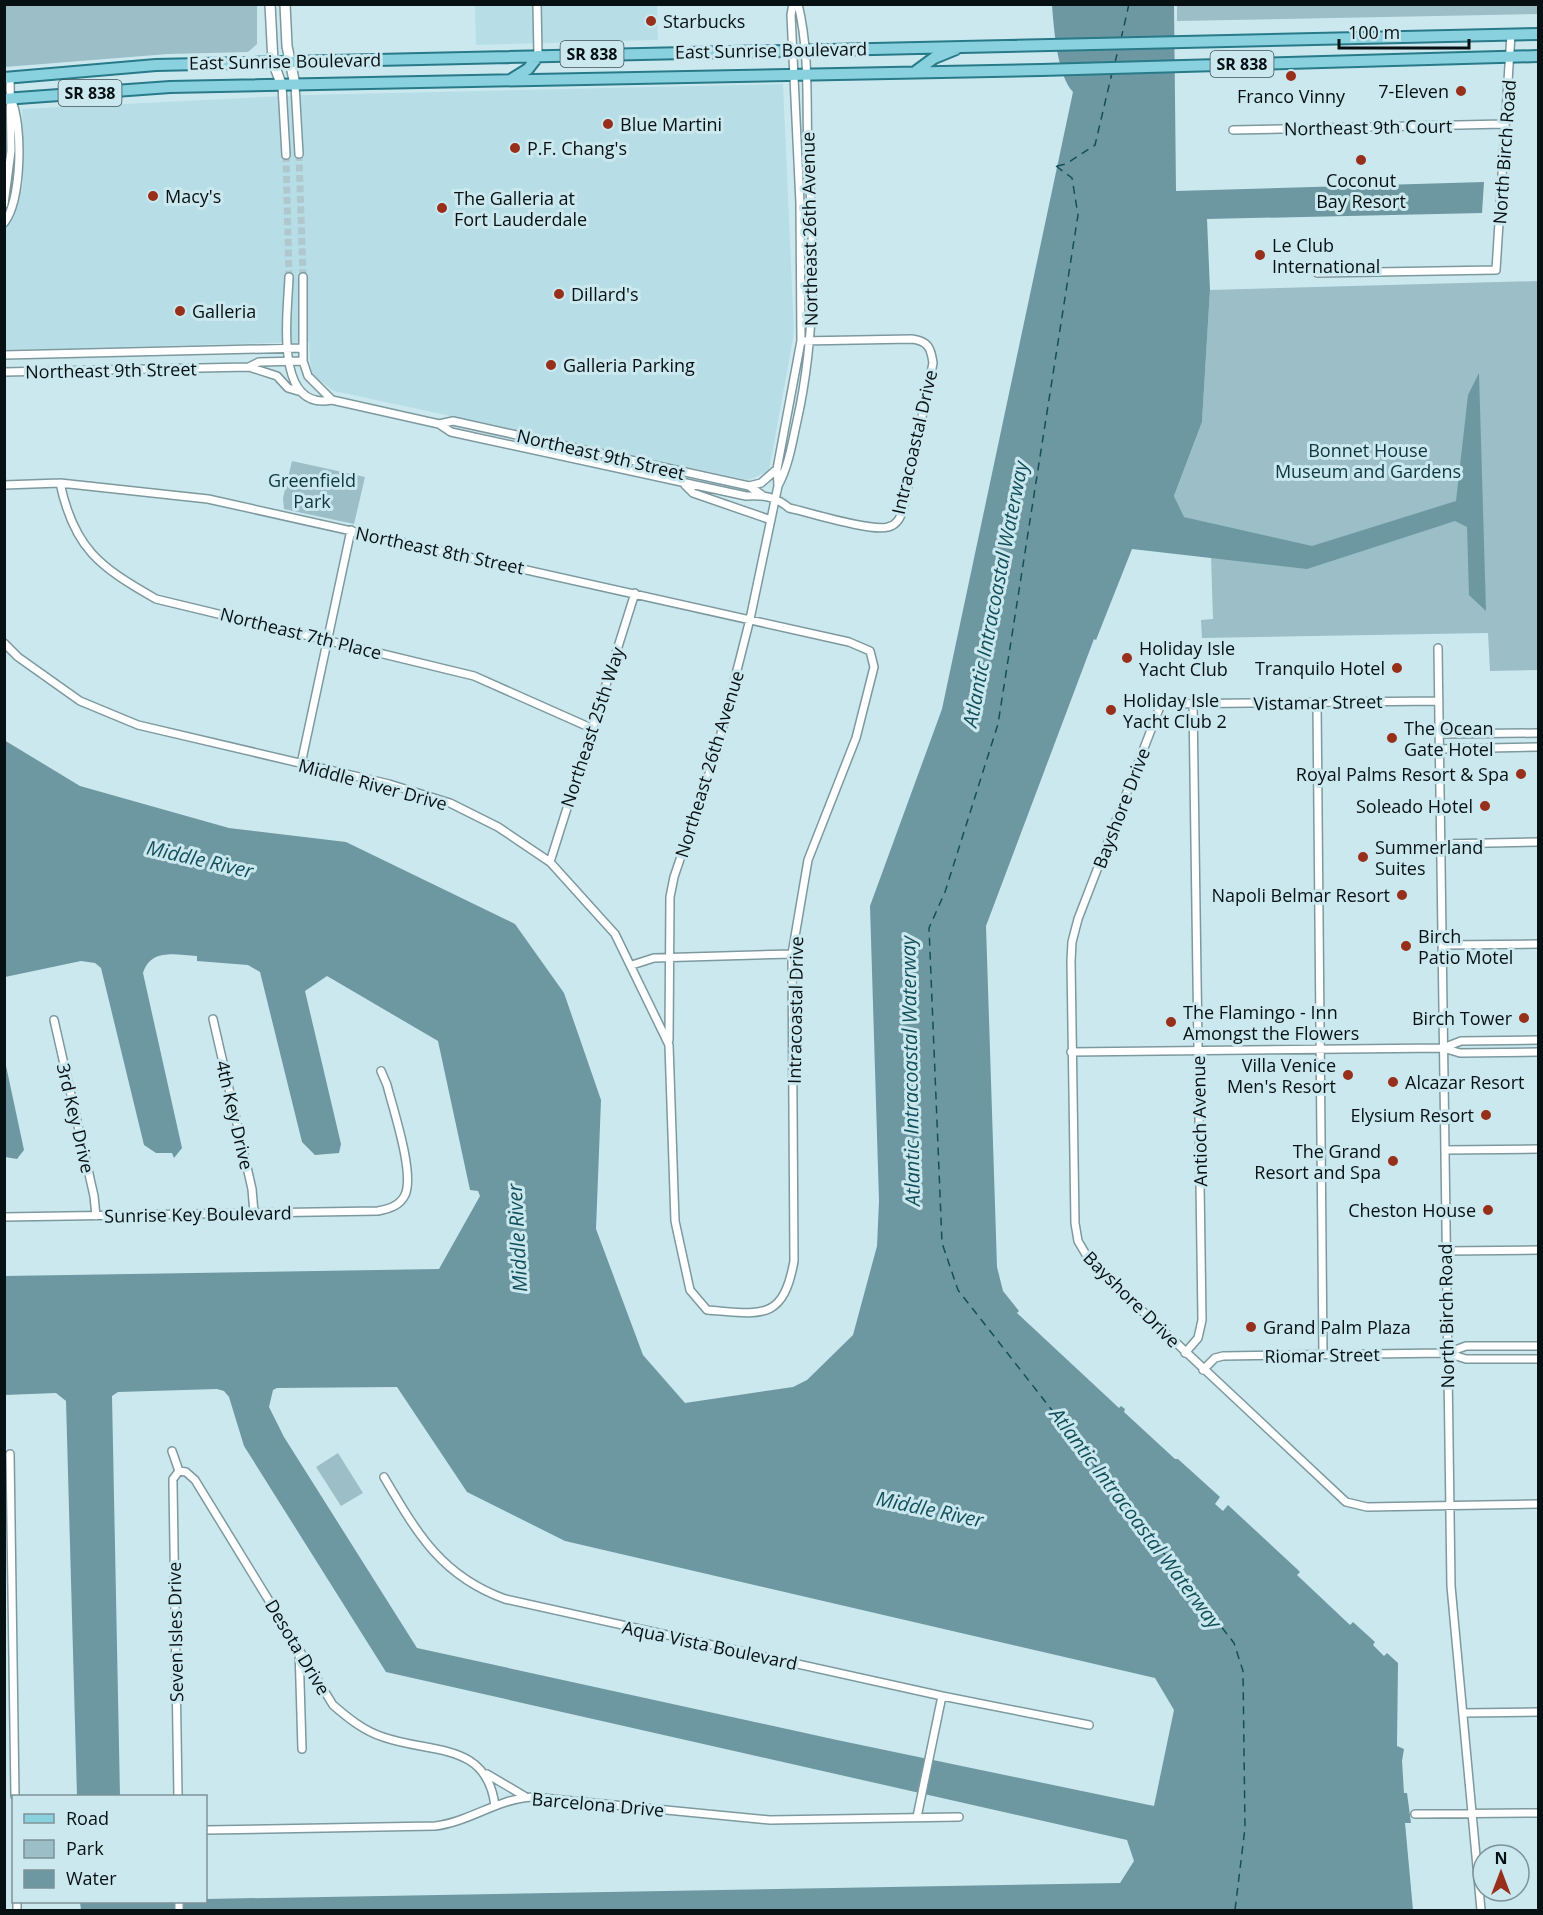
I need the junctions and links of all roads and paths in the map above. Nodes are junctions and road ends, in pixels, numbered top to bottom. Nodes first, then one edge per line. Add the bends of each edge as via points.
1 (270, 4) edge
2 (285, 4) edge
3 (537, 4) edge
4 (793, 4) edge
5 (798, 4) edge
6 (1511, 34) junction
7 (1539, 34) edge
8 (961, 46) junction
9 (805, 48) junction
10 (792, 49) junction
11 (538, 56) junction
12 (1539, 56) edge
13 (1511, 57) junction
14 (289, 61) junction
15 (273, 62) junction
16 (915, 72) junction
17 (793, 73) junction
18 (806, 73) junction
19 (7, 78) edge
20 (509, 80) junction
21 (295, 85) junction
22 (282, 86) junction
23 (8, 99) edge
24 (1504, 124) junction
25 (1233, 130) dead end
26 (286, 154) tunnel mouth
27 (299, 154) tunnel mouth
28 (4, 204) edge
29 (4, 223) edge
30 (1317, 273) dead end
31 (289, 277) tunnel mouth
32 (303, 277) tunnel mouth
33 (801, 341) junction
34 (811, 341) junction
35 (303, 348) junction
36 (288, 349) junction
37 (4, 355) edge
38 (288, 361) junction
39 (303, 361) junction
40 (249, 367) junction
41 (4, 372) edge
42 (298, 391) junction
43 (332, 400) junction
44 (439, 424) junction
45 (777, 468) junction
46 (60, 483) junction
47 (684, 484) junction
48 (4, 485) edge
49 (748, 486) junction
50 (778, 486) junction
51 (762, 495) junction
52 (776, 498) junction
53 (771, 520) junction
54 (894, 524) joint
55 (351, 530) junction
56 (635, 593) junction
57 (750, 619) junction
58 (329, 640) junction
59 (4, 644) edge
60 (1438, 648) dead end
61 (870, 651) joint
62 (1439, 701) junction
63 (1317, 703) junction
64 (1161, 704) joint
65 (1193, 704) junction
66 (591, 728) junction
67 (1511, 734) junction
68 (1539, 734) edge
69 (1439, 735) junction
70 (1539, 747) edge
71 (1439, 748) junction
72 (1511, 748) junction
73 (301, 764) junction
74 (1539, 842) edge
75 (1440, 844) junction
76 (550, 862) junction
77 (1539, 944) edge
78 (1443, 945) junction
79 (792, 954) junction
80 (668, 957) junction
81 (632, 965) junction
82 (213, 1018) dead end
83 (54, 1020) dead end
84 (1539, 1040) edge
85 (669, 1045) junction
86 (1443, 1048) junction
87 (1198, 1049) junction
88 (1321, 1049) junction
89 (1071, 1052) junction
90 (1539, 1052) edge
91 (381, 1071) dead end
92 (1539, 1149) edge
93 (1444, 1150) junction
94 (254, 1213) junction
95 (96, 1216) junction
96 (4, 1217) edge
97 (1445, 1251) junction
98 (1539, 1251) edge
99 (741, 1313) joint
100 (1539, 1346) edge
101 (1185, 1353) junction
102 (1447, 1353) junction
103 (1323, 1355) junction
104 (1539, 1359) edge
105 (1203, 1370) junction
106 (172, 1451) dead end
107 (10, 1454) dead end
108 (179, 1471) junction
109 (384, 1477) dead end
110 (1539, 1504) edge
111 (1450, 1505) junction
112 (299, 1646) junction
113 (942, 1696) junction
114 (1539, 1712) edge
115 (1463, 1713) junction
116 (1089, 1725) dead end
117 (302, 1749) dead end
118 (485, 1772) junction
119 (15, 1795) edge
120 (178, 1795) edge
121 (526, 1797) junction
122 (495, 1806) junction
123 (1539, 1813) edge
124 (1415, 1814) dead end
125 (1472, 1814) junction
126 (917, 1817) junction
127 (959, 1817) dead end
128 (207, 1830) edge
129 (1481, 1911) edge

1 - 15 street
2 - 14 street
3 - 11 street
4 - 10 street, Northeast 26th Avenue
5 - 9 street, Northeast 26th Avenue
6 - 7 main road, East Sunrise Boulevard / SR 838
6 - 8 main road, East Sunrise Boulevard / SR 838
6 - 13 street, North Birch Road
8 - 9 main road, East Sunrise Boulevard / SR 838
8 - 16 main road
9 - 10 main road, East Sunrise Boulevard / SR 838
9 - 18 street, Northeast 26th Avenue
10 - 11 main road, East Sunrise Boulevard / SR 838
10 - 17 street, Northeast 26th Avenue
11 - 14 main road, East Sunrise Boulevard / SR 838
11 - 20 main road via 528,69
12 - 13 main road, East Sunrise Boulevard / SR 838
13 - 16 main road, East Sunrise Boulevard / SR 838
13 - 24 street, North Birch Road
14 - 15 main road, East Sunrise Boulevard / SR 838
14 - 21 street
15 - 19 main road, East Sunrise Boulevard / SR 838 via 156,65
15 - 22 street
16 - 18 main road, East Sunrise Boulevard / SR 838
17 - 18 main road, East Sunrise Boulevard / SR 838
17 - 20 main road, East Sunrise Boulevard / SR 838
17 - 33 street, Northeast 26th Avenue via 797,90
18 - 34 street, Northeast 26th Avenue via 813,237
19 - 23 street
20 - 21 main road, East Sunrise Boulevard / SR 838
21 - 22 main road, East Sunrise Boulevard / SR 838
21 - 27 street
22 - 23 main road, East Sunrise Boulevard / SR 838 via 170,87
22 - 26 street
23 - 28 street via 11,151
23 - 29 street via 18,113 17,178 12,210
24 - 25 street, Northeast 9th Court
24 - 30 street, North Birch Road via 1496,270
31 - 36 street
32 - 35 street
33 - 34 street, Intracoastal Drive
33 - 45 street, Northeast 26th Avenue
34 - 50 street, Northeast 26th Avenue via 786,471
34 - 54 street, Intracoastal Drive via 912,339 931,348 933,363 903,510
35 - 36 street, Northeast 9th Street
35 - 39 street
36 - 37 street, Northeast 9th Street
36 - 38 street
38 - 39 street, Northeast 9th Street
38 - 40 street, Northeast 9th Street via 259,362
38 - 42 street
39 - 43 street via 308,376
40 - 41 street, Northeast 9th Street
40 - 42 street, Northeast 9th Street via 277,376 288,388
42 - 43 street, Northeast 9th Street via 321,402
43 - 44 street, Northeast 9th Street
44 - 47 street, Northeast 9th Street via 451,432
44 - 49 street, Northeast 9th Street via 453,421
45 - 49 street via 762,483
45 - 50 street, Northeast 26th Avenue
46 - 48 street, Northeast 8th Street
46 - 55 street, Northeast 8th Street via 208,499
46 - 58 street, Northeast 7th Place via 66,513 83,546 116,576 156,599
47 - 51 street, Northeast 9th Street via 746,496
47 - 53 street, Northeast 9th Street via 693,493
49 - 51 street, Northeast 9th Street
50 - 52 street, Northeast 26th Avenue
51 - 52 street, Northeast 9th Street
52 - 53 street, Northeast 26th Avenue
52 - 54 street, Northeast 9th Street via 789,508 870,527
53 - 57 street, Northeast 26th Avenue
55 - 56 street, Northeast 8th Street
55 - 58 street
56 - 57 street, Northeast 8th Street
56 - 66 street, Northeast 25th Way
57 - 61 street, Northeast 8th Street via 849,642
57 - 80 street, Northeast 26th Avenue via 716,753 674,878
58 - 66 street, Northeast 7th Place via 474,676
58 - 73 street
59 - 73 street, Middle River Drive via 80,701 138,725
60 - 62 street, North Birch Road
61 - 79 street, Intracoastal Drive via 874,667 856,738 808,860
62 - 63 street, Vistamar Street
62 - 69 street, North Birch Road
63 - 65 street, Vistamar Street
63 - 88 street
64 - 65 street, Vistamar Street
64 - 89 street, Bayshore Drive via 1073,934
65 - 87 street, Antioch Avenue
66 - 76 street, Northeast 25th Way
67 - 68 street
67 - 69 street
67 - 72 street
69 - 71 street, North Birch Road
70 - 72 street
71 - 72 street
71 - 75 street, North Birch Road
73 - 76 street, Middle River Drive via 450,803 498,827
74 - 75 street
75 - 78 street, North Birch Road
76 - 81 street, Middle River Drive via 615,934
77 - 78 street
78 - 86 street, North Birch Road
79 - 80 street
79 - 99 street, Intracoastal Drive via 794,1261 788,1287 777,1305 756,1313
80 - 81 street via 644,959
80 - 85 street, Northeast 26th Avenue
81 - 85 street, Middle River Drive
82 - 94 street, 4th Key Drive
83 - 95 street, 3rd Key Drive
84 - 86 street via 1461,1041
85 - 99 street, Middle River Drive via 675,1221 690,1290 707,1311
86 - 88 street
86 - 90 street via 1460,1053
86 - 93 street, North Birch Road
87 - 88 street
87 - 89 street
87 - 101 street, Antioch Avenue via 1202,1320 1198,1338
88 - 103 street
89 - 101 street, Bayshore Drive via 1078,1241 1091,1263
91 - 94 street, Sunrise Key Boulevard via 408,1180 402,1200 378,1211
92 - 93 street
93 - 97 street, North Birch Road
94 - 95 street, Sunrise Key Boulevard
95 - 96 street, Sunrise Key Boulevard
97 - 98 street
97 - 102 street, North Birch Road
100 - 102 street, Riomar Street via 1466,1346
101 - 105 street, Bayshore Drive
102 - 103 street, Riomar Street
102 - 104 street, Riomar Street via 1466,1359
102 - 111 street, North Birch Road
103 - 105 street, Riomar Street via 1223,1356
105 - 111 street, Bayshore Drive via 1346,1502 1367,1507
106 - 108 street
107 - 119 street
108 - 112 street, Desota Drive via 195,1480
108 - 120 street, Seven Isles Drive via 172,1485
109 - 113 street, Aqua Vista Boulevard via 436,1556 461,1577 492,1594
110 - 111 street, Bayshore Drive
111 - 115 street, North Birch Road via 1452,1595
112 - 117 street
112 - 118 street, Desota Drive via 333,1705 350,1720 383,1737 457,1754
113 - 116 street, Aqua Vista Boulevard
113 - 126 street
114 - 115 street
115 - 125 street, North Birch Road
118 - 121 street, Desota Drive
118 - 122 street
121 - 122 street, Barcelona Drive
121 - 126 street, Barcelona Drive via 770,1820
122 - 128 street, Barcelona Drive via 461,1821 435,1826
123 - 125 street
124 - 125 street
125 - 129 street, North Birch Road
126 - 127 street, Barcelona Drive

